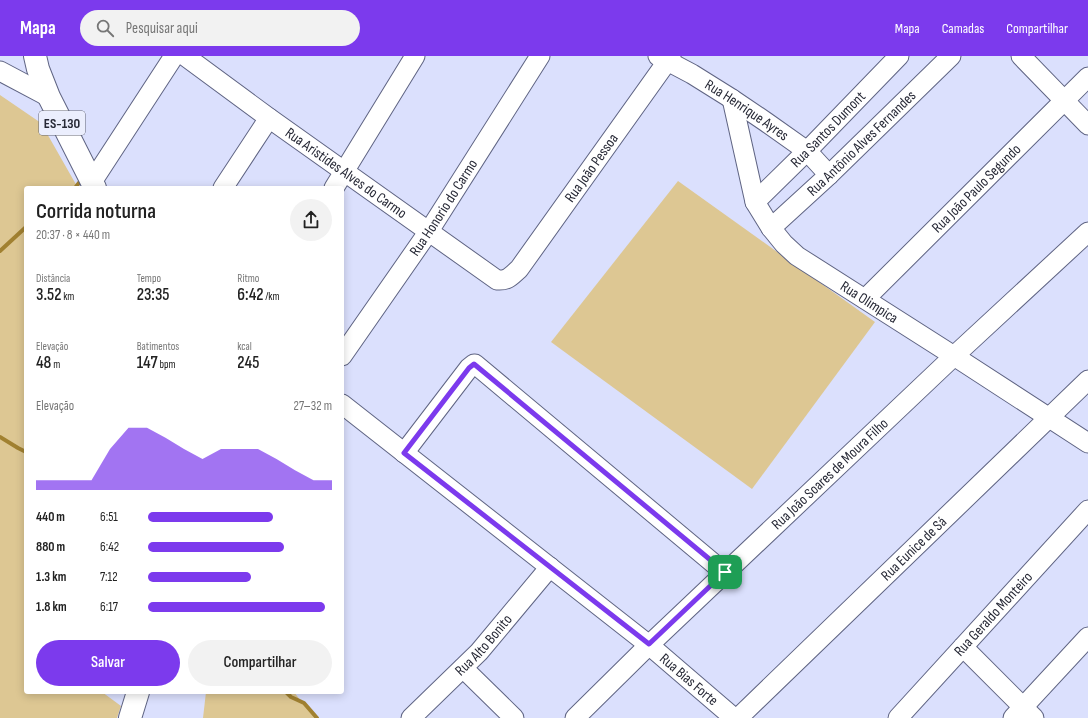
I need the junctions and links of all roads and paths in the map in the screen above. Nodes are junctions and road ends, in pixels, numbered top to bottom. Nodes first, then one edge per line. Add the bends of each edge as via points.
1 (35, 56) edge
2 (174, 56) edge
3 (185, 56) edge
4 (415, 56) edge
5 (540, 56) edge
6 (899, 56) edge
7 (951, 56) edge
8 (1021, 56) edge
9 (665, 58) edge
10 (0, 71) edge
11 (1088, 77) edge
12 (49, 97) junction
13 (732, 99) junction
14 (1064, 100) junction
15 (269, 118) junction
16 (1088, 125) edge
17 (807, 151) junction
18 (344, 171) junction
19 (829, 175) junction
20 (93, 185) edge
21 (225, 186) edge
22 (335, 186) edge
23 (756, 202) junction
24 (771, 228) junction
25 (429, 231) junction
26 (1088, 232) edge
27 (510, 278) joint
28 (865, 299) junction
29 (344, 353) edge
30 (954, 356) junction
31 (1088, 380) edge
32 (344, 406) edge
33 (1048, 418) junction
34 (1088, 444) edge
35 (404, 453) junction
36 (1088, 510) edge
37 (550, 567) junction
38 (725, 572) junction
39 (1088, 637) edge
40 (649, 644) junction
41 (963, 647) junction
42 (463, 668) junction
43 (137, 694) edge
44 (1023, 714) edge
45 (130, 718) edge
46 (412, 718) edge
47 (514, 718) edge
48 (575, 718) edge
49 (734, 718) edge
50 (738, 718) edge
51 (898, 718) edge

1 - 12 main road, ES-130
2 - 20 street
3 - 15 street, Rua Aristides Alves do Carmo
4 - 18 street
5 - 25 street, Rua Honorio do Carmo
6 - 17 street, Rua Santos Dumont
7 - 19 street, Rua Antônio Alves Fernandes
8 - 14 street
9 - 13 street, Rua Henrique Ayres
9 - 27 street, Rua João Pessoa via 519,269
10 - 12 street
11 - 14 street, Rua João Paulo Segundo
12 - 20 main road, ES-130
13 - 17 street, Rua Henrique Ayres
13 - 23 street, Rua Olimpica
14 - 16 street
14 - 28 street, Rua João Paulo Segundo
15 - 18 street, Rua Aristides Alves do Carmo
15 - 21 street
17 - 19 street, Rua Henrique Ayres
17 - 23 street, Rua Santos Dumont
18 - 22 street
18 - 25 street, Rua Aristides Alves do Carmo
19 - 24 street, Rua Antônio Alves Fernandes
23 - 24 street, Rua Olimpica
24 - 28 street, Rua Olimpica via 796,256
25 - 27 street, Rua Aristides Alves do Carmo via 497,280
25 - 29 street, Rua Honorio do Carmo
26 - 30 street, Rua João Soares de Moura Filho
28 - 30 street, Rua Olimpica
30 - 33 street, Rua Olimpica
30 - 38 street, Rua João Soares de Moura Filho
31 - 33 street, Rua Eunice de Sá
32 - 35 street, Rua Bias Forte
33 - 34 street, Rua Olimpica
33 - 50 street, Rua Eunice de Sá
35 - 37 street, Rua Bias Forte
35 - 38 street via 469,368 475,364
36 - 41 street, Rua Geraldo Monteiro
37 - 40 street, Rua Bias Forte
37 - 42 street, Rua Alto Bonito
38 - 40 street, Rua João Soares de Moura Filho
39 - 44 street
40 - 48 street, Rua João Soares de Moura Filho
40 - 49 street, Rua Bias Forte
41 - 44 street
41 - 51 street, Rua Geraldo Monteiro
42 - 46 street, Rua Alto Bonito
42 - 47 street
43 - 45 main road

